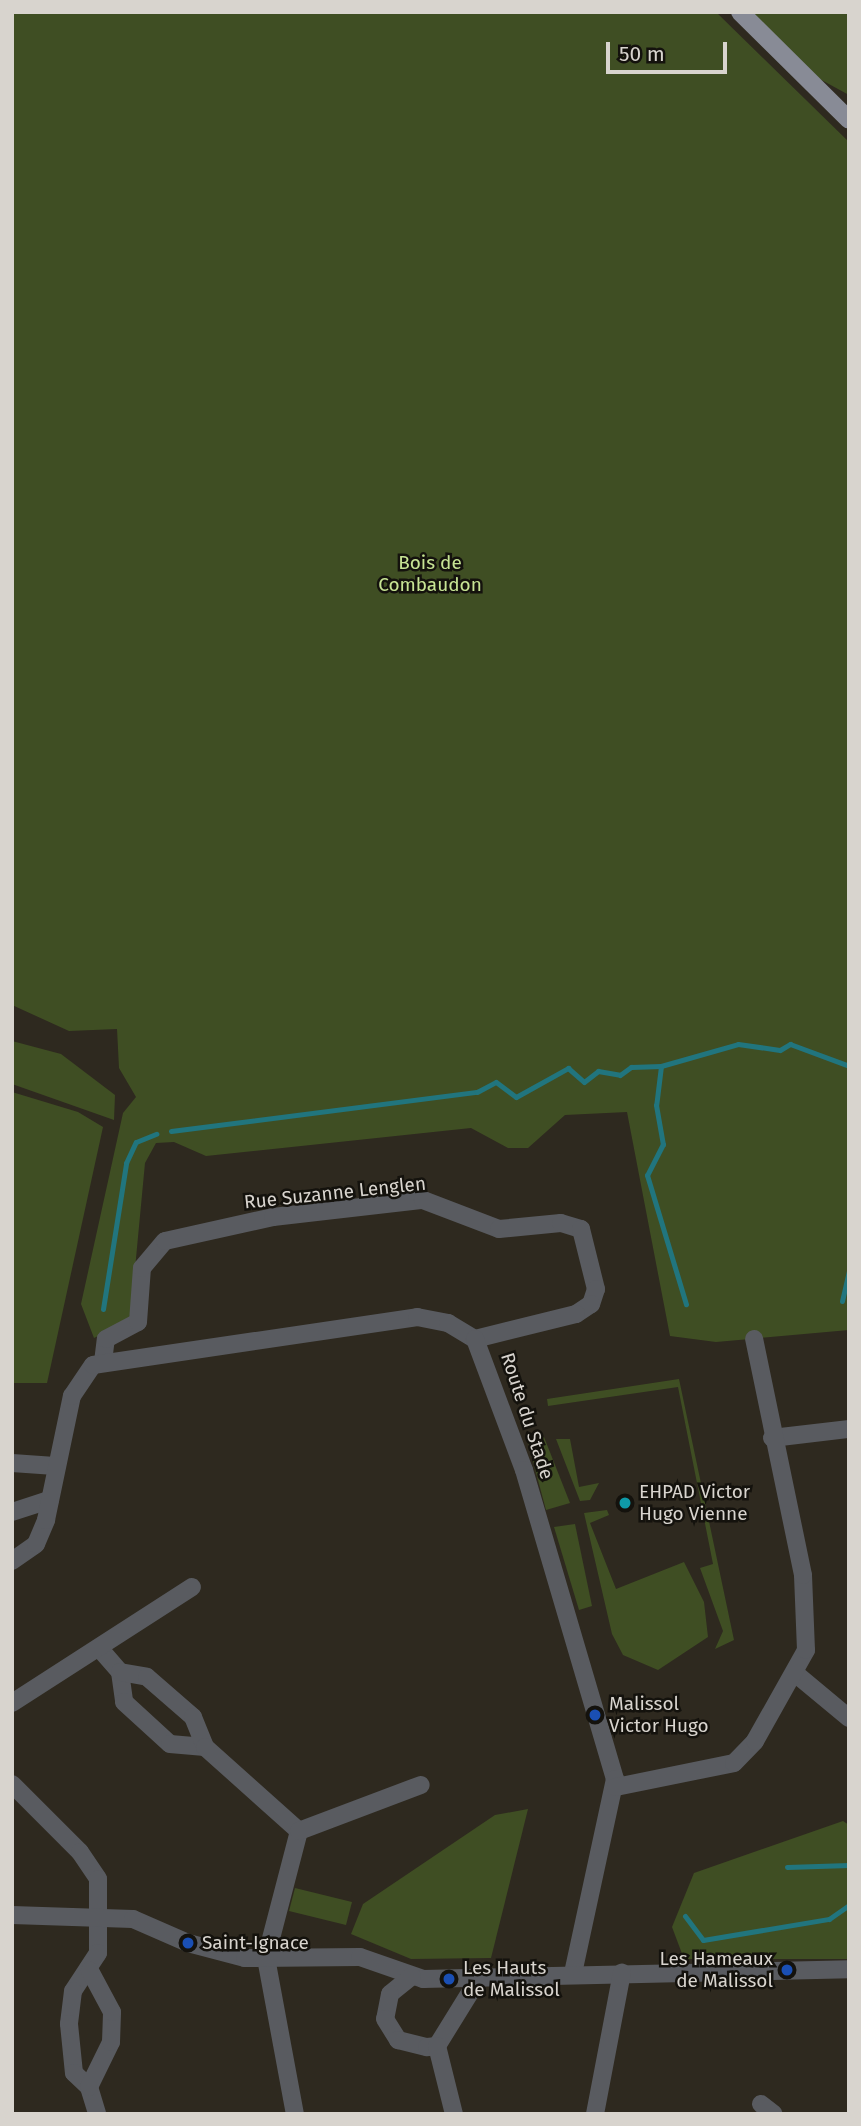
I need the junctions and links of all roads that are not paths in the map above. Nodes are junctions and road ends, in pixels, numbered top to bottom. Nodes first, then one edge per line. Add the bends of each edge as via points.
1 (740, 12) edge
2 (849, 120) edge
3 (475, 1339) junction
4 (754, 1339) dead end
5 (103, 1362) junction
6 (849, 1429) edge
7 (772, 1438) junction
8 (12, 1463) edge
9 (55, 1465) junction
10 (50, 1500) junction
11 (12, 1512) edge
12 (12, 1561) edge
13 (192, 1587) dead end
14 (100, 1649) junction
15 (120, 1672) junction
16 (796, 1674) junction
17 (12, 1703) edge
18 (849, 1718) edge
19 (205, 1747) junction
20 (12, 1784) edge
21 (421, 1785) dead end
22 (616, 1787) junction
23 (299, 1831) junction
24 (12, 1914) edge
25 (100, 1917) junction
26 (266, 1958) junction
27 (849, 1969) edge
28 (90, 1971) junction
29 (622, 1973) junction
30 (573, 1974) junction
31 (412, 1976) junction
32 (479, 1978) junction
33 (437, 2046) junction
34 (89, 2087) junction
35 (97, 2114) edge
36 (295, 2114) edge
37 (454, 2114) edge
38 (595, 2114) edge

1 - 2 main road
3 - 5 street, Route du Stade via 448,1323 417,1317
3 - 5 street, Rue Suzanne Lenglen via 576,1314 591,1304 596,1289 582,1229 561,1223 499,1229 423,1200 273,1217 165,1241 142,1268 138,1322 106,1339
3 - 22 street, Route du Stade via 524,1470
4 - 7 street
5 - 9 street via 83,1375 72,1396
6 - 7 street
7 - 16 street via 809,1616
8 - 9 street
9 - 10 street
10 - 11 street
10 - 12 street via 36,1544
13 - 14 street
14 - 15 street
14 - 17 street
15 - 19 street via 147,1677 193,1717
15 - 19 street via 124,1702 170,1744
16 - 18 street
16 - 22 street via 734,1763
19 - 23 street
20 - 25 street via 94,1870
21 - 23 street
22 - 30 street
23 - 26 street
24 - 25 street
25 - 26 street via 133,1919 215,1951
25 - 28 street
26 - 31 street via 360,1957
26 - 36 street
27 - 29 street
28 - 34 street via 112,2011 111,2042
28 - 34 street via 73,1991 69,2024 74,2073
29 - 30 street
29 - 38 street
30 - 32 street
31 - 32 street
31 - 33 street via 390,1994 385,2019 398,2040
32 - 33 street
33 - 37 street
34 - 35 street

